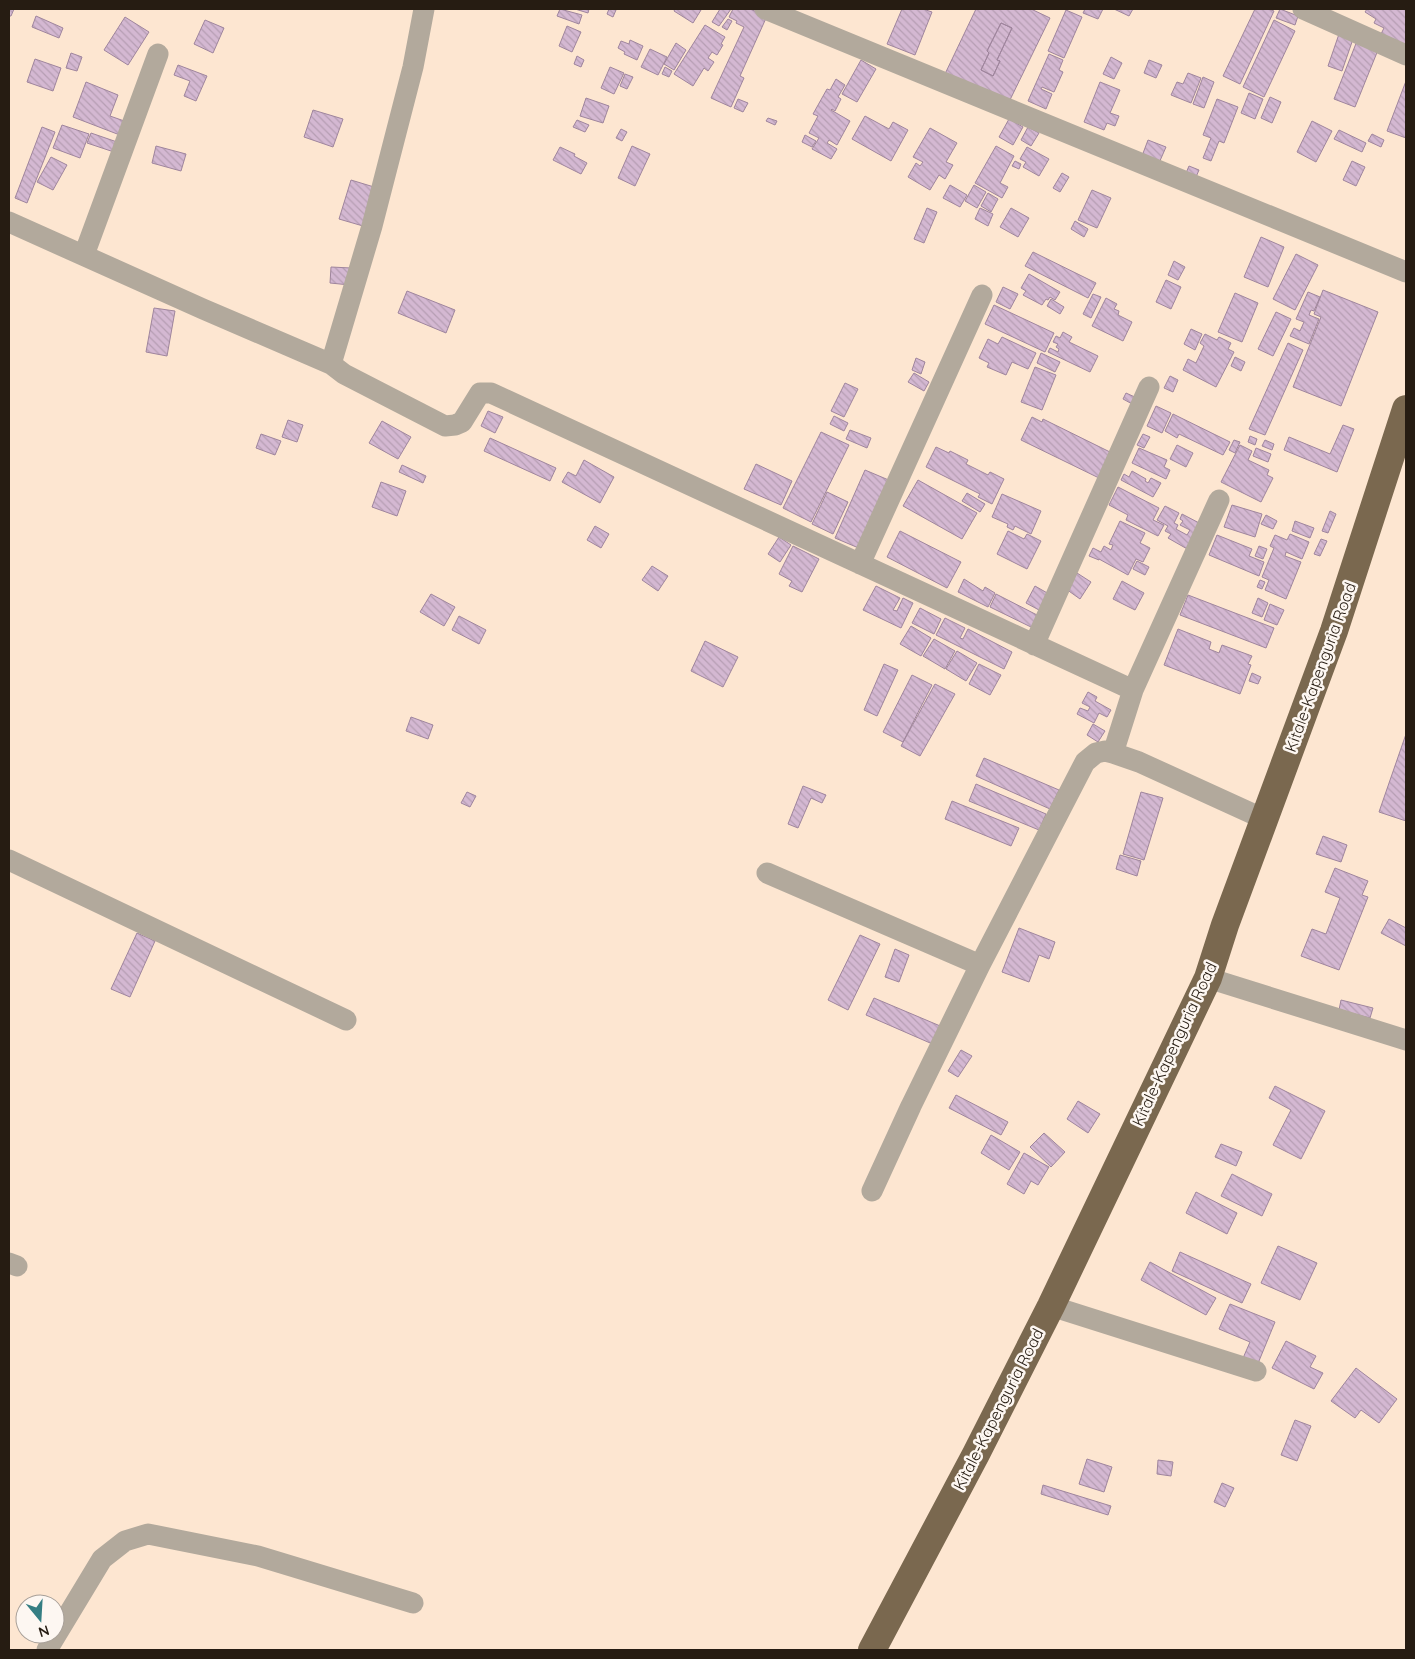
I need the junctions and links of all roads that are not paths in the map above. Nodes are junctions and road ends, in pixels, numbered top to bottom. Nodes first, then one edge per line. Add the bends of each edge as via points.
1 (424, 9) edge
2 (765, 9) edge
3 (1303, 9) edge
4 (158, 54) dead end
5 (1406, 55) edge
6 (9, 222) edge
7 (84, 255) junction
8 (1406, 272) edge
9 (982, 295) dead end
10 (331, 364) junction
11 (1149, 387) dead end
12 (1406, 409) edge
13 (1219, 500) dead end
14 (860, 564) junction
15 (1034, 645) junction
16 (1133, 690) junction
17 (1113, 753) junction
18 (1264, 819) junction
19 (9, 860) edge
20 (767, 873) dead end
21 (980, 965) junction
22 (1208, 978) junction
23 (346, 1020) dead end
24 (1406, 1040) edge
25 (872, 1192) dead end
26 (1051, 1306) junction
27 (1256, 1371) dead end
28 (413, 1603) dead end
29 (47, 1650) edge
30 (872, 1650) edge

1 - 10 street via 413,67 372,226
2 - 8 street
3 - 5 street
4 - 7 street
6 - 7 street
7 - 10 street
9 - 14 street
10 - 14 street via 344,374 445,426 462,422 480,394 491,393
11 - 15 street
12 - 18 highway, Kitale-Kapenguria Road via 1334,631
13 - 16 street
14 - 15 street
15 - 16 street
16 - 17 street
17 - 18 street
17 - 21 street via 1096,753 1085,762
18 - 22 highway, Kitale-Kapenguria Road
19 - 23 street
20 - 21 street
21 - 25 street
22 - 24 street
22 - 26 highway, Kitale-Kapenguria Road
26 - 27 street
26 - 30 highway, Kitale-Kapenguria Road
28 - 29 street via 258,1556 148,1534 125,1542 102,1559

